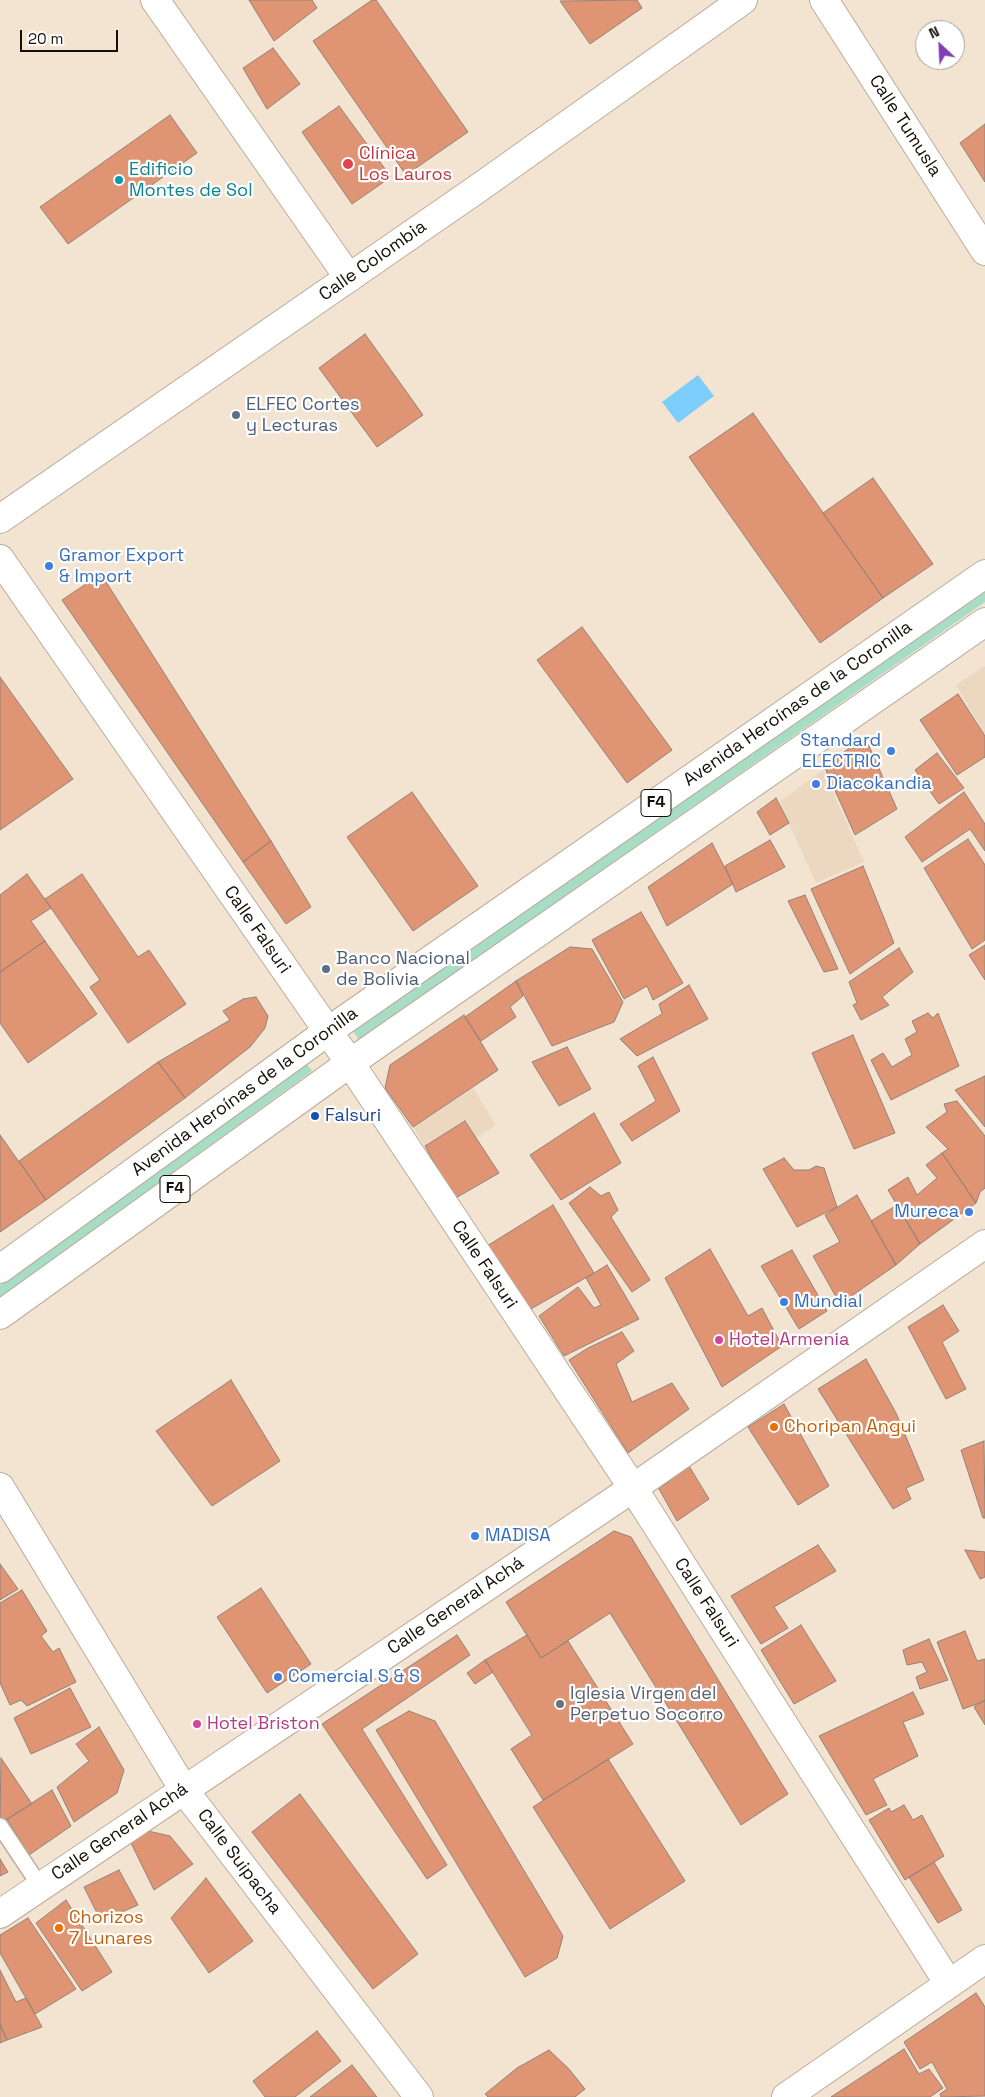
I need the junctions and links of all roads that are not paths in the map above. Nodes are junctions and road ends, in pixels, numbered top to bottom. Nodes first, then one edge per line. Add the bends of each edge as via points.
1 (155, 0) edge
2 (743, 0) edge
3 (824, 0) edge
4 (985, 251) edge
5 (349, 278) junction
6 (0, 519) edge
7 (0, 559) edge
8 (985, 574) edge
9 (985, 622) edge
10 (327, 1032) junction
11 (350, 1063) junction
12 (984, 1249) edge
13 (0, 1269) edge
14 (0, 1315) edge
15 (0, 1487) edge
16 (633, 1488) junction
17 (184, 1790) junction
18 (0, 1826) edge
19 (40, 1886) junction
20 (0, 1914) edge
21 (985, 1959) edge
22 (949, 1984) junction
23 (419, 2097) edge
24 (786, 2097) edge

1 - 5 street
2 - 5 street, Calle Colombia
3 - 4 street, Calle Tumusla
5 - 6 street, Calle Colombia
7 - 10 street, Calle Falsuri
8 - 10 street, Avenida Heroínas de la Coronilla / F4
9 - 11 street, Avenida Heroínas de la Coronilla / F4
10 - 11 street, Calle Falsuri
10 - 13 street, Avenida Heroínas de la Coronilla / F4
11 - 14 street, Avenida Heroínas de la Coronilla / F4
11 - 16 street, Calle Falsuri
12 - 16 street, Calle General Achá
15 - 17 street, Calle Suipacha
16 - 17 street, Calle General Achá
16 - 22 street, Calle Falsuri
17 - 19 street, Calle General Achá
17 - 23 street, Calle Suipacha
18 - 19 lane
19 - 20 street, Calle General Achá
21 - 22 street
22 - 24 street

